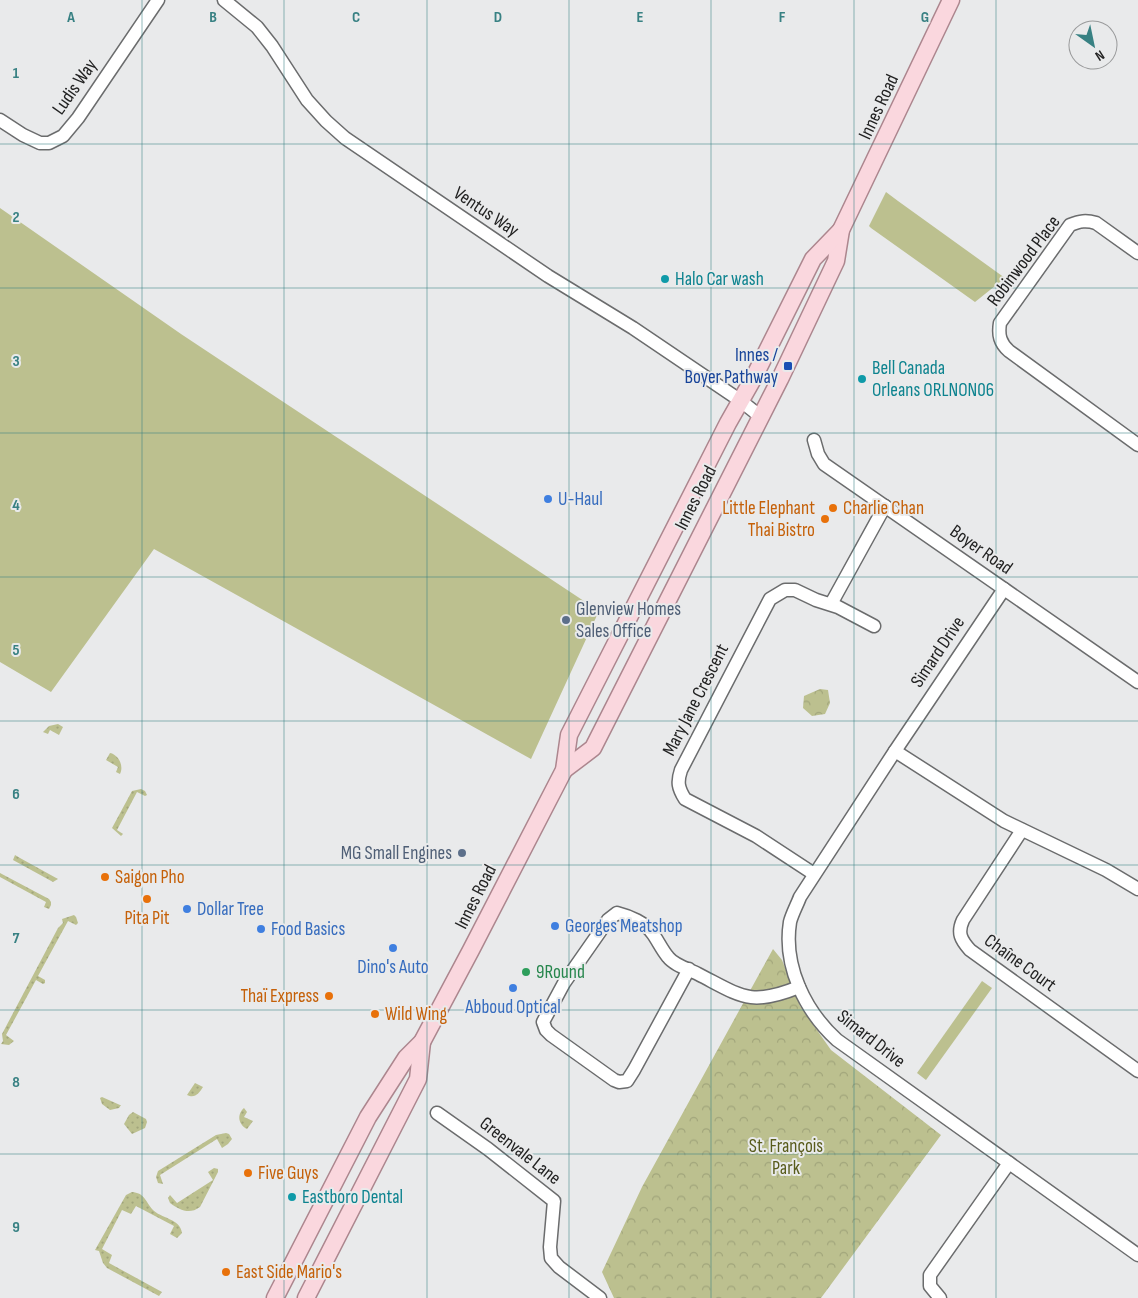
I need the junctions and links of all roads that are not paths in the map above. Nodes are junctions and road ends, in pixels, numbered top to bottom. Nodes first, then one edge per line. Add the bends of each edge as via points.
1 (158, 0) edge
2 (224, 0) edge
3 (951, 0) edge
4 (0, 120) edge
5 (841, 230) junction
6 (1138, 253) edge
7 (741, 401) junction
8 (761, 417) junction
9 (814, 440) dead end
10 (1138, 445) edge
11 (885, 506) junction
12 (1004, 589) junction
13 (831, 604) junction
14 (874, 626) dead end
15 (1138, 682) edge
16 (895, 751) junction
17 (564, 770) junction
18 (1022, 830) junction
19 (814, 874) junction
20 (1138, 889) edge
21 (689, 969) junction
22 (799, 987) junction
23 (422, 1042) junction
24 (1138, 1070) edge
25 (438, 1113) dead end
26 (1009, 1163) junction
27 (1138, 1255) edge
28 (275, 1298) edge
29 (306, 1298) edge
30 (600, 1298) edge
31 (940, 1298) edge

1 - 4 street, Ludis Way via 63,136 49,143 40,143
2 - 7 street, Ventus Way via 257,27 307,100 345,138 536,268
3 - 5 main road, Innes Road
5 - 7 main road, Innes Road via 813,259
5 - 8 main road, Innes Road via 836,261
6 - 10 street, Robinwood Place via 1089,220 1070,225 1000,324 999,331 1003,346 1009,351
7 - 8 street, Ventus Way
7 - 17 main road, Innes Road via 569,735
8 - 17 main road, Innes Road via 593,748
9 - 11 street, Boyer Road via 824,464
11 - 12 street, Boyer Road
11 - 13 street
12 - 15 street, Boyer Road
12 - 16 street, Simard Drive
13 - 14 street, Mary Jane Crescent
13 - 19 street, Mary Jane Crescent via 795,590 784,590 770,599 678,780 685,799 756,836
16 - 18 street via 1004,822
16 - 19 street, Simard Drive
17 - 23 main road, Innes Road
18 - 20 street
18 - 24 street, Chaîne Court via 963,920 959,932 962,941 970,950
19 - 22 street, Simard Drive via 790,922 790,953
21 - 21 street via 668,958 650,930 627,915 617,913 608,920 564,983 545,1017 544,1026 551,1035 614,1080 627,1080
21 - 22 street via 747,998 769,997
22 - 26 street, Simard Drive via 808,1006 837,1040
23 - 28 main road, Innes Road via 406,1058 368,1117
23 - 29 main road, Innes Road via 418,1079
25 - 30 street, Greenvale Lane via 554,1201 551,1258
26 - 27 street, Simard Drive
26 - 31 street via 930,1275 930,1286

